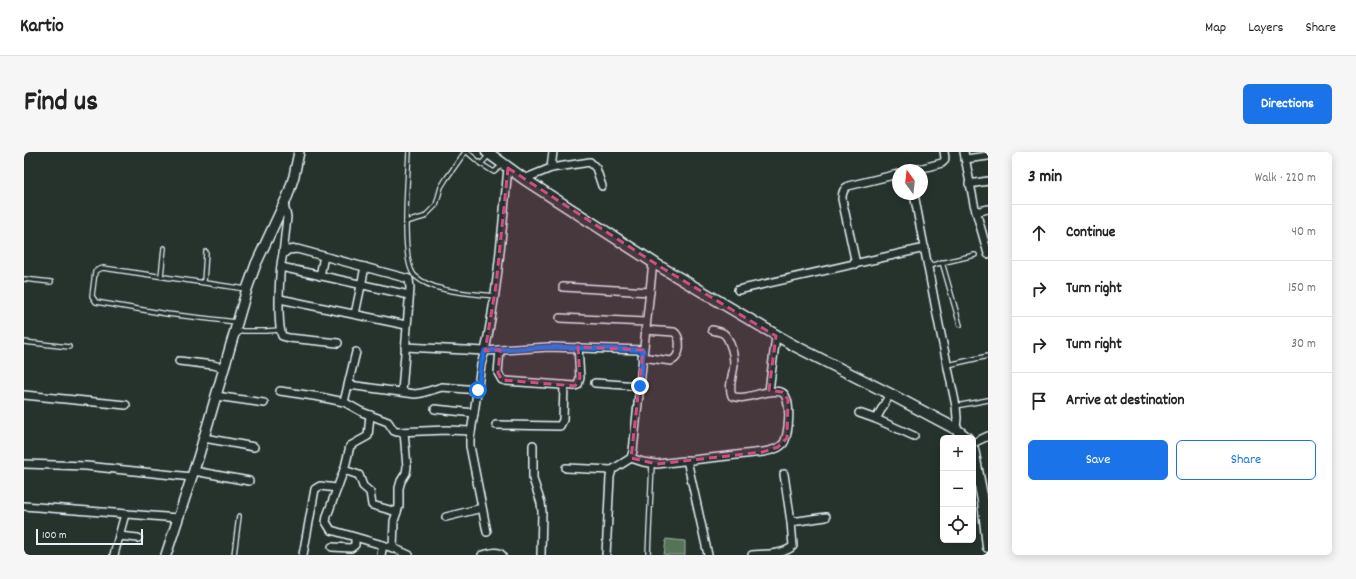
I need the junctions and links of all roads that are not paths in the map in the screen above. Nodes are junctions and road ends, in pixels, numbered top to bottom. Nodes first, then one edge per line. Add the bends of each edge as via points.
1 (299, 152) edge
2 (409, 152) edge
3 (466, 152) edge
4 (553, 152) edge
5 (944, 152) edge
6 (489, 153) edge
7 (965, 156) edge
8 (988, 156) edge
9 (481, 164) junction
10 (506, 166) junction
11 (928, 167) edge
12 (551, 168) junction
13 (892, 175) edge
14 (524, 179) junction
15 (988, 181) edge
16 (969, 184) junction
17 (602, 186) dead end
18 (915, 200) edge
19 (284, 205) junction
20 (988, 209) edge
21 (976, 212) junction
22 (406, 222) junction
23 (986, 238) edge
24 (164, 248) dead end
25 (925, 248) junction
26 (206, 252) dead end
27 (283, 254) junction
28 (988, 254) edge
29 (975, 255) dead end
30 (324, 256) junction
31 (653, 262) junction
32 (942, 262) junction
33 (856, 264) junction
34 (280, 266) junction
35 (928, 266) junction
36 (365, 267) junction
37 (161, 276) junction
38 (320, 276) junction
39 (24, 279) edge
40 (51, 282) dead end
41 (204, 282) junction
42 (362, 284) junction
43 (563, 287) dead end
44 (247, 289) junction
45 (738, 290) dead end
46 (650, 292) junction
47 (409, 295) junction
48 (494, 296) junction
49 (280, 299) junction
50 (355, 314) junction
51 (560, 318) dead end
52 (237, 322) junction
53 (406, 325) junction
54 (960, 325) dead end
55 (646, 326) junction
56 (280, 330) junction
57 (712, 330) dead end
58 (776, 336) junction
59 (232, 339) junction
60 (24, 342) edge
61 (338, 343) dead end
62 (69, 347) dead end
63 (405, 347) junction
64 (578, 347) junction
65 (500, 350) junction
66 (485, 351) junction
67 (356, 352) dead end
68 (643, 354) junction
69 (988, 356) edge
70 (179, 360) dead end
71 (948, 365) junction
72 (224, 368) junction
73 (595, 383) dead end
74 (349, 385) junction
75 (564, 385) junction
76 (640, 386) junction
77 (478, 390) junction
78 (280, 391) dead end
79 (769, 391) junction
80 (402, 392) junction
81 (890, 394) junction
82 (24, 395) edge
83 (216, 396) junction
84 (988, 400) edge
85 (344, 402) junction
86 (264, 403) dead end
87 (126, 405) dead end
88 (956, 406) junction
89 (435, 409) dead end
90 (474, 413) junction
91 (859, 413) dead end
92 (370, 415) junction
93 (876, 419) junction
94 (496, 425) dead end
95 (956, 429) junction
96 (471, 431) junction
97 (404, 432) junction
98 (963, 435) edge
99 (914, 436) dead end
100 (988, 436) edge
101 (204, 438) junction
102 (976, 442) edge
103 (533, 445) dead end
104 (254, 446) dead end
105 (631, 458) junction
106 (687, 460) junction
107 (652, 463) junction
108 (24, 464) edge
109 (976, 465) edge
110 (566, 468) dead end
111 (344, 470) junction
112 (612, 470) junction
113 (193, 474) junction
114 (784, 474) dead end
115 (249, 481) dead end
116 (337, 488) junction
117 (24, 506) edge
118 (482, 508) junction
119 (397, 512) junction
120 (125, 514) junction
121 (238, 516) dead end
122 (446, 517) dead end
123 (826, 517) dead end
124 (178, 518) junction
125 (791, 522) junction
126 (487, 532) dead end
127 (119, 536) junction
128 (138, 538) dead end
129 (355, 538) junction
130 (383, 545) junction
131 (332, 547) dead end
132 (988, 547) edge
133 (393, 548) junction
134 (490, 554) edge
135 (778, 554) edge
136 (114, 555) edge
137 (166, 555) edge
138 (234, 555) edge
139 (303, 555) edge
140 (382, 555) edge
141 (409, 555) edge
142 (482, 555) edge
143 (502, 555) edge
144 (540, 555) edge
145 (606, 555) edge
146 (648, 555) edge
147 (708, 555) edge
148 (752, 555) edge

1 - 19 street
2 - 22 lane
3 - 9 lane
3 - 22 lane via 441,187 436,205 424,217
4 - 12 street
5 - 11 street via 945,158 942,163
6 - 9 lane
6 - 10 main road
7 - 8 street
7 - 16 street
9 - 10 lane via 494,172
10 - 14 main road
10 - 48 street
12 - 14 street
12 - 17 street via 590,162 596,168
13 - 33 street via 844,188 842,199
14 - 31 main road
15 - 16 street
16 - 21 street
18 - 25 street
19 - 27 street via 287,217
19 - 44 street
20 - 21 street
21 - 23 street
22 - 48 lane via 410,268 415,276 425,283 448,290
23 - 28 street
24 - 37 lane
25 - 33 street
25 - 35 street
26 - 41 lane
27 - 30 street via 292,249
27 - 34 street
29 - 32 lane
30 - 36 street
30 - 38 street
31 - 46 street
31 - 58 main road
32 - 35 lane
32 - 54 lane
33 - 45 street
34 - 38 street
34 - 49 street
35 - 71 street
36 - 42 street
36 - 47 street via 409,279
37 - 41 lane
37 - 52 lane via 100,269 96,272 92,296 96,302
38 - 42 street
39 - 40 lane
41 - 44 lane
42 - 47 street
42 - 50 street
43 - 46 street
44 - 52 street
46 - 55 street
47 - 53 street
48 - 66 street
49 - 50 street
49 - 56 street
50 - 53 street
51 - 55 street
52 - 59 street
53 - 63 street
55 - 68 street
55 - 68 street via 674,332 679,339 677,357 674,360
56 - 59 lane via 241,331
56 - 61 street via 284,337
57 - 79 street via 725,334 732,349 732,396 736,398
58 - 79 street
58 - 81 main road
59 - 72 street
60 - 62 lane
63 - 66 street
63 - 80 street
64 - 65 street
64 - 68 street
64 - 75 street via 578,385
65 - 66 street
65 - 75 street via 498,373 502,380
66 - 77 street
67 - 74 street
68 - 76 street
69 - 71 lane
70 - 72 street
71 - 88 street
72 - 83 street
73 - 76 street
74 - 80 street
74 - 85 street
75 - 94 street via 563,420 560,426
76 - 105 street
77 - 80 street via 442,388 420,394
77 - 90 street
78 - 85 street
79 - 106 street via 782,392 788,399 787,438 784,443 763,452
81 - 93 street
81 - 95 main road
82 - 87 street
83 - 86 street
83 - 101 street
84 - 88 lane
85 - 92 street
88 - 95 street
89 - 90 street
90 - 96 street
91 - 93 street
92 - 97 street via 388,422 394,431
92 - 111 street via 368,436 350,446
93 - 99 street
95 - 98 main road
96 - 97 street
96 - 118 street via 470,446
97 - 119 street via 407,467 399,488
100 - 102 street
101 - 104 street
101 - 113 street
103 - 144 street via 533,480 542,512
105 - 107 street
105 - 112 street
106 - 107 street
106 - 147 street
107 - 146 lane
108 - 113 street
109 - 132 main road
110 - 112 street
111 - 116 street
111 - 119 street via 360,475 363,486 370,492 372,505
112 - 145 street
113 - 115 street
113 - 124 street
114 - 125 street
116 - 129 street via 327,516 328,526 331,530
116 - 139 street via 320,486 315,489
117 - 120 street
118 - 122 street
118 - 126 street
119 - 133 street
120 - 124 street
120 - 127 street
121 - 138 lane
123 - 125 street
124 - 137 street
125 - 135 street via 792,546
127 - 128 street
127 - 136 street
129 - 130 street
129 - 131 street via 355,545 351,548
130 - 133 street
130 - 140 street
133 - 141 street
134 - 142 street
134 - 143 street
135 - 148 street

